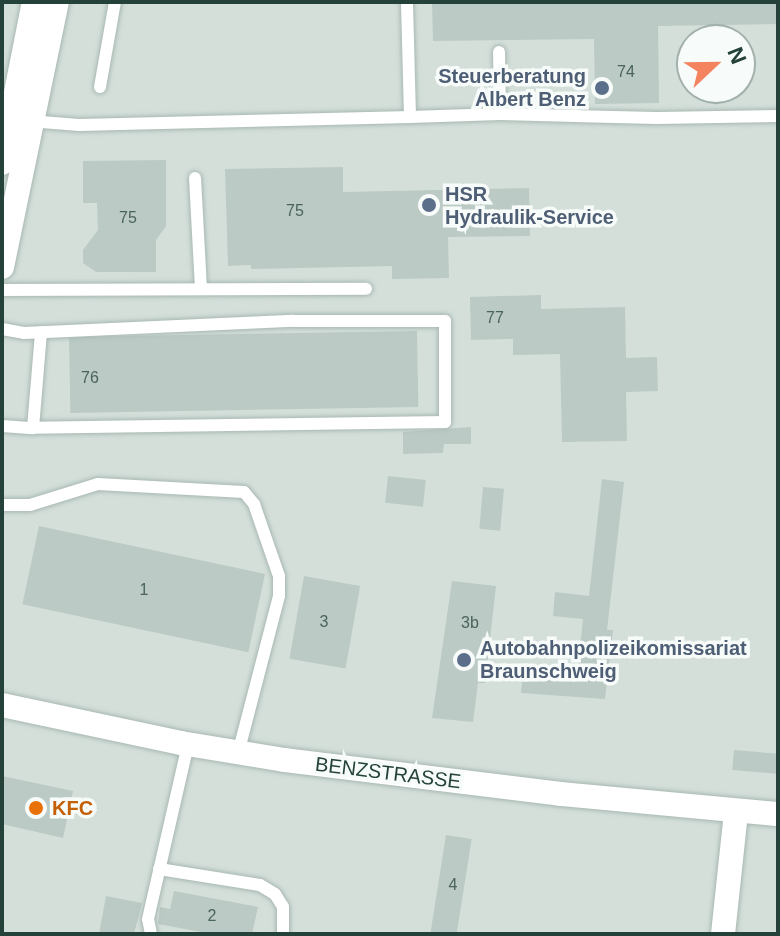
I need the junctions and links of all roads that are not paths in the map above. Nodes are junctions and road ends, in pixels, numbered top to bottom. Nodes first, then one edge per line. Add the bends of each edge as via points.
1 (34, 2) edge
2 (57, 2) edge
3 (115, 2) edge
4 (407, 2) edge
5 (499, 52) dead end
6 (100, 87) dead end
7 (500, 114) junction
8 (778, 116) edge
9 (410, 117) junction
10 (15, 118) edge
11 (2, 163) edge
12 (195, 178) dead end
13 (2, 267) edge
14 (201, 288) junction
15 (366, 289) dead end
16 (2, 290) edge
17 (2, 329) edge
18 (41, 332) junction
19 (2, 426) edge
20 (33, 428) junction
21 (2, 505) edge
22 (2, 705) edge
23 (188, 744) junction
24 (238, 753) junction
25 (736, 812) junction
26 (778, 814) edge
27 (159, 869) junction
28 (151, 934) edge
29 (283, 934) edge
30 (723, 934) edge

1 - 10 street
2 - 10 street
3 - 6 lane
4 - 9 lane
5 - 7 lane
7 - 8 lane
7 - 9 lane
9 - 10 lane via 79,125
10 - 11 street
10 - 13 street
12 - 14 lane
14 - 15 lane
14 - 16 lane
17 - 18 lane
18 - 20 lane
18 - 20 lane via 293,321 445,321 445,422
19 - 20 lane
21 - 24 lane via 30,505 98,484 244,492 254,504 279,576 279,596
22 - 23 street, BENZSTRASSE
23 - 24 street, BENZSTRASSE
23 - 27 lane
24 - 25 street, BENZSTRASSE
25 - 26 street, BENZSTRASSE
25 - 30 street
27 - 28 lane via 148,919
27 - 29 lane via 260,885 283,907

